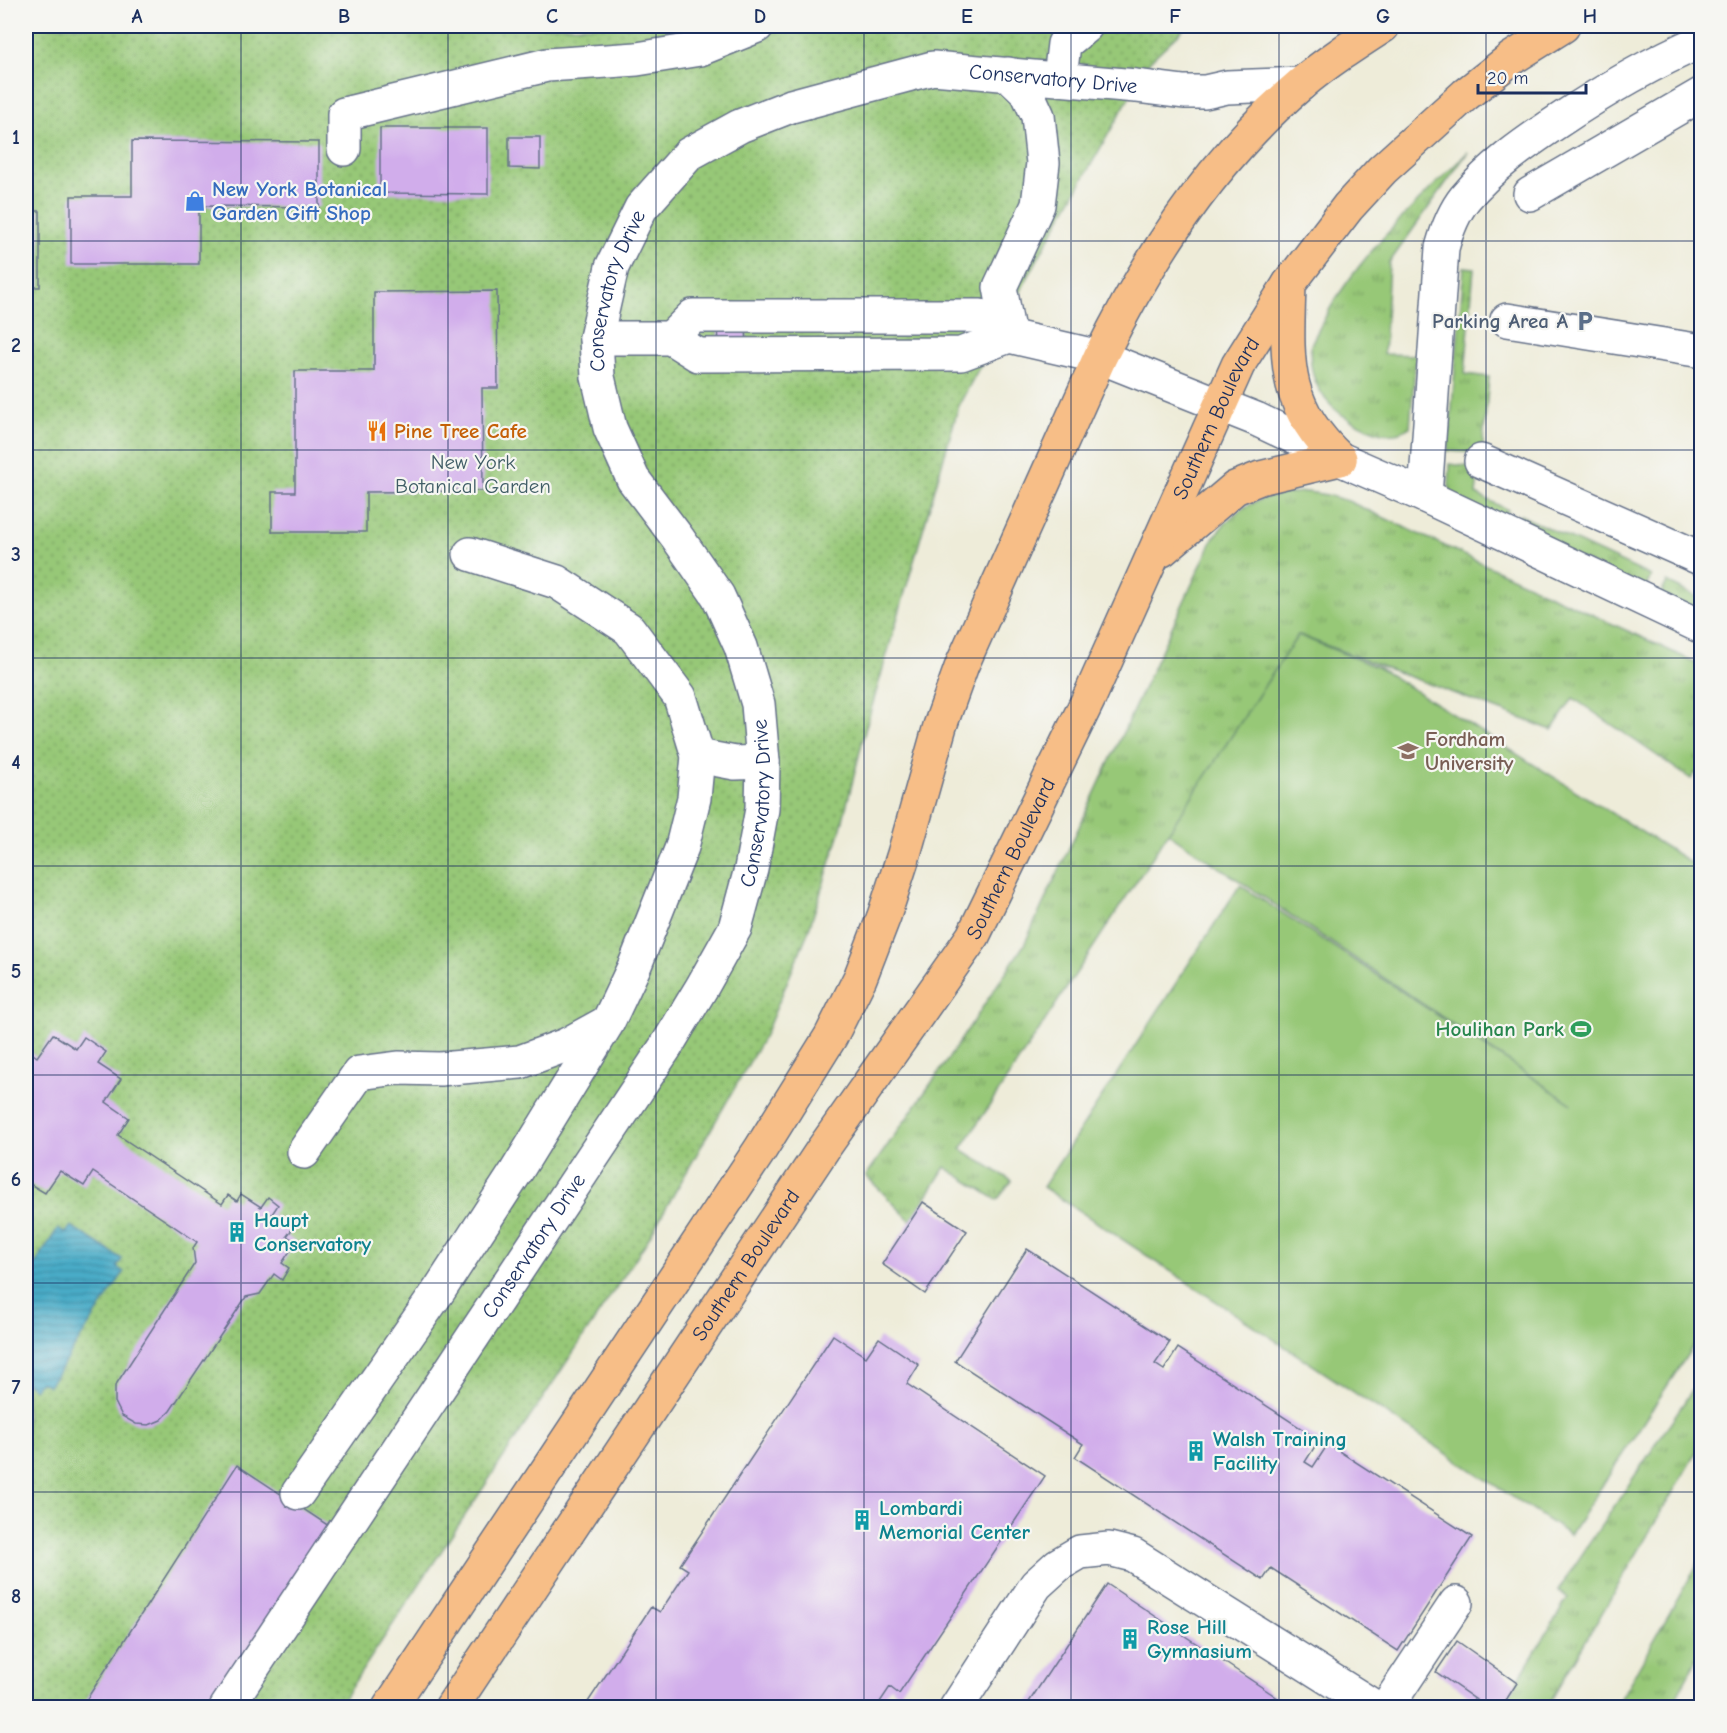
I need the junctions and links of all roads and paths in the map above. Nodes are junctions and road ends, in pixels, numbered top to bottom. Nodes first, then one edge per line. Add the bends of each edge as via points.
1 (757, 26) edge
2 (1383, 26) edge
3 (1563, 26) edge
4 (1070, 32) edge
5 (1701, 40) edge
6 (1008, 74) junction
7 (1060, 78) junction
8 (1301, 84) junction
9 (1701, 94) edge
10 (344, 149) dead end
11 (1530, 194) dead end
12 (1289, 284) junction
13 (1507, 320) dead end
14 (1009, 336) junction
15 (596, 338) junction
16 (1701, 351) edge
17 (1100, 357) junction
18 (1221, 404) junction
19 (1340, 459) junction
20 (1480, 461) dead end
21 (1425, 496) junction
22 (470, 554) dead end
23 (1154, 557) junction
24 (1701, 559) edge
25 (1701, 627) edge
26 (698, 756) junction
27 (763, 762) junction
28 (608, 1022) junction
29 (304, 1152) dead end
30 (298, 1493) dead end
31 (1456, 1603) dead end
32 (226, 1707) edge
33 (389, 1707) edge
34 (451, 1707) edge
35 (956, 1707) edge
36 (1376, 1707) edge
37 (1386, 1707) edge

1 - 10 lane via 700,49 637,59 548,65 344,114
2 - 8 main road
3 - 12 main road, Southern Boulevard via 1465,94 1382,170
4 - 7 lane
5 - 21 lane via 1581,106 1501,161 1464,199 1450,222 1442,248
6 - 7 lane, Conservatory Drive
6 - 14 lane via 1027,92 1038,116 1043,163 1038,204 1000,287
6 - 15 lane, Conservatory Drive via 933,68 791,106 740,126 689,154 641,208 612,267
7 - 8 lane, Conservatory Drive via 1184,92
8 - 17 main road via 1227,156 1197,196 1145,271
9 - 11 lane
12 - 18 main road, Southern Boulevard via 1239,365
12 - 19 main road via 1287,355 1292,386 1311,427
13 - 16 lane
14 - 15 lane via 961,354 698,356 671,338
14 - 17 lane
15 - 27 lane, Conservatory Drive via 598,377 610,428 633,479 718,596 741,648 758,704
17 - 18 lane
17 - 33 main road via 962,665 884,916 860,978 831,1036 753,1160
18 - 19 lane
18 - 23 main road, Southern Boulevard
19 - 21 lane
19 - 23 main road via 1235,488
20 - 24 lane
21 - 25 lane
22 - 26 lane via 557,582 629,629 680,697
23 - 34 main road, Southern Boulevard via 974,936 823,1149
26 - 27 lane via 735,763
26 - 28 lane via 694,798 682,847 635,966
27 - 32 lane, Conservatory Drive via 762,809 751,869 735,928 702,987
28 - 29 lane via 566,1045 520,1062 359,1073
28 - 30 lane via 446,1279
31 - 37 lane
35 - 36 lane via 1036,1585 1058,1564 1080,1552 1108,1550 1133,1555

